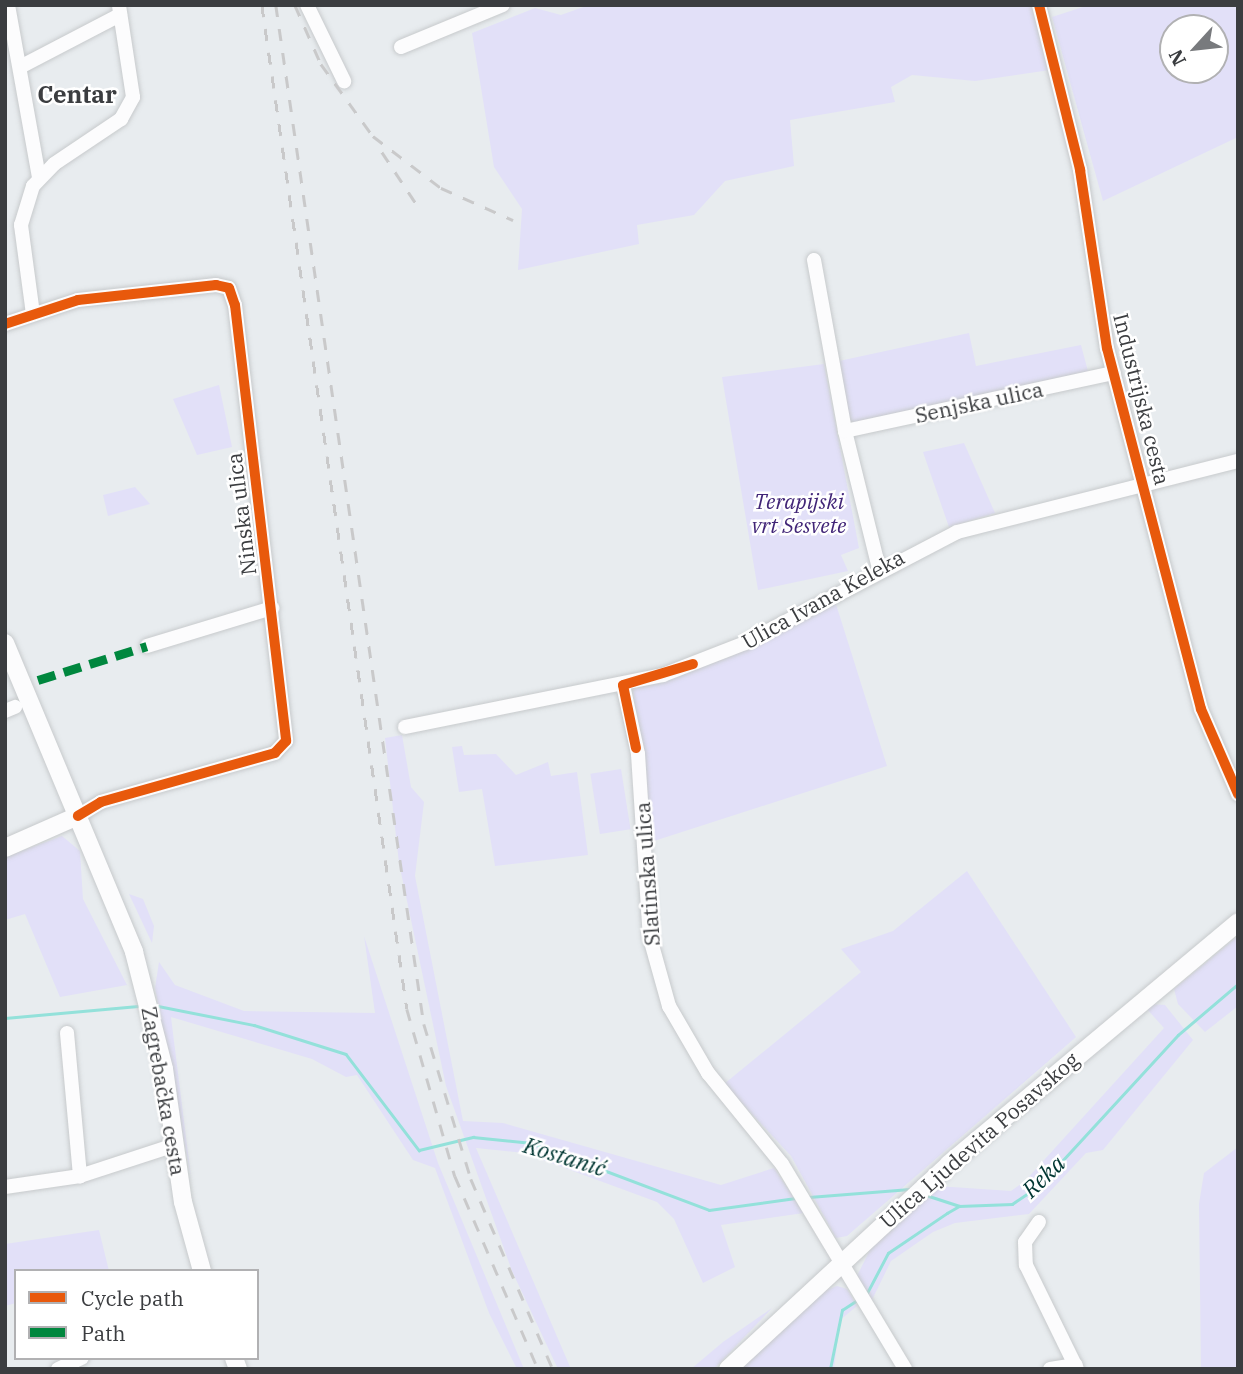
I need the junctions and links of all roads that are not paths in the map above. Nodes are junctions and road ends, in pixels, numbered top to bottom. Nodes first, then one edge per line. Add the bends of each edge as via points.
1 (8, 5) edge
2 (307, 5) edge
3 (503, 5) edge
4 (1039, 5) edge
5 (120, 10) edge
6 (401, 47) dead end
7 (20, 67) junction
8 (344, 81) dead end
9 (38, 178) junction
10 (814, 261) dead end
11 (33, 314) junction
12 (5, 324) edge
13 (1114, 373) junction
14 (845, 431) junction
15 (1238, 461) edge
16 (1144, 486) junction
17 (879, 568) junction
18 (272, 608) junction
19 (5, 643) edge
20 (147, 646) dead end
21 (623, 685) junction
22 (405, 727) dead end
23 (1238, 793) edge
24 (78, 816) junction
25 (5, 848) edge
26 (1238, 922) edge
27 (67, 1032) dead end
28 (175, 1145) junction
29 (79, 1176) junction
30 (5, 1187) edge
31 (1039, 1222) dead end
32 (840, 1261) junction
33 (202, 1269) edge
34 (78, 1360) edge
35 (1076, 1367) edge
36 (58, 1369) edge
37 (728, 1369) edge
38 (905, 1369) edge
39 (1050, 1369) edge

1 - 7 street
2 - 8 street
3 - 6 street
4 - 13 street, Industrijska cesta via 1080,170
5 - 7 street
5 - 9 street via 133,97 121,119
7 - 9 street
9 - 11 street via 21,225
10 - 14 street
11 - 12 street, Ninska ulica
11 - 18 street, Ninska ulica via 94,297 229,288
13 - 14 street, Senjska ulica
13 - 16 street, Industrijska cesta
14 - 17 street
15 - 16 street, Ulica Ivana Keleka
16 - 17 street, Ulica Ivana Keleka via 972,526
16 - 23 street, Industrijska cesta via 1204,719
17 - 21 street, Ulica Ivana Keleka via 735,648
18 - 20 street
18 - 24 street, Ninska ulica via 287,733 282,749 101,802
19 - 24 main road, Zagrebačka cesta
21 - 22 street, Ulica Ivana Keleka
21 - 32 street, Slatinska ulica via 638,754 650,938 659,981 695,1055 795,1185
24 - 25 main road
24 - 28 main road, Zagrebačka cesta via 146,993
26 - 32 main road, Ulica Ljudevita Posavskog
27 - 29 street
28 - 29 street
28 - 33 main road, Zagrebačka cesta
29 - 30 street
31 - 35 street via 1025,1242 1026,1265
32 - 37 main road, Ulica Ljudevita Posavskog
32 - 38 street, Slatinska ulica
34 - 36 street
35 - 39 street

